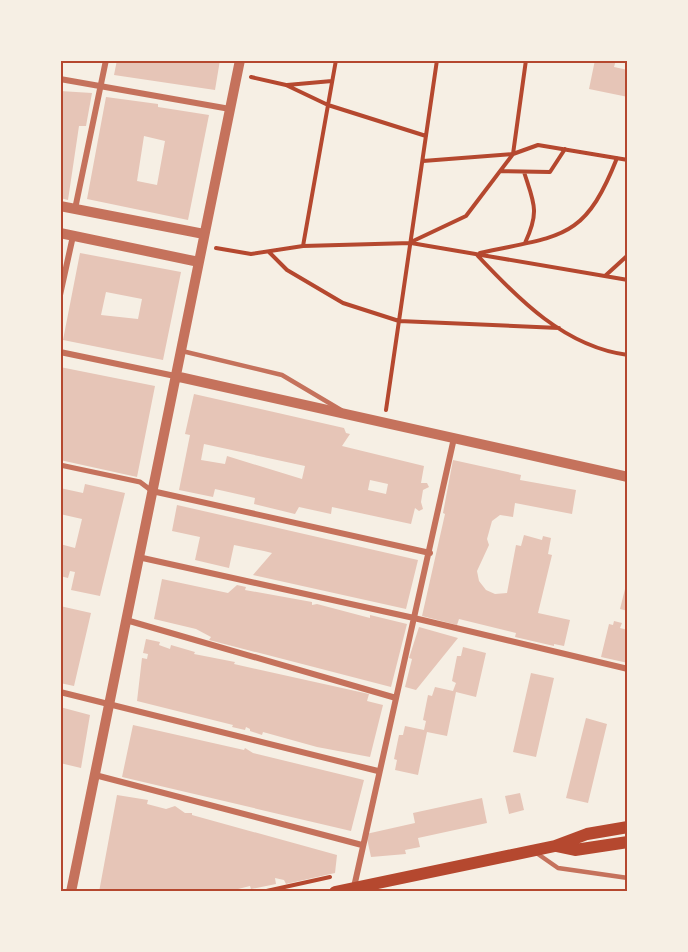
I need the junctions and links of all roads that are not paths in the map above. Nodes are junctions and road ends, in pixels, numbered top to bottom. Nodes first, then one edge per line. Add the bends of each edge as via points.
1 (106, 60) edge
2 (240, 60) edge
3 (60, 79) edge
4 (101, 86) junction
5 (230, 109) junction
6 (60, 206) edge
7 (75, 209) junction
8 (60, 233) edge
9 (73, 236) junction
10 (203, 240) junction
11 (199, 262) junction
12 (60, 295) edge
13 (180, 351) junction
14 (60, 352) edge
15 (175, 376) junction
16 (351, 416) junction
17 (454, 438) junction
18 (60, 465) edge
19 (628, 477) edge
20 (152, 491) junction
21 (430, 553) junction
22 (138, 557) junction
23 (414, 618) junction
24 (126, 621) junction
25 (628, 669) edge
26 (60, 692) edge
27 (396, 698) junction
28 (109, 703) junction
29 (378, 771) junction
30 (95, 775) junction
31 (628, 827) edge
32 (628, 842) edge
33 (362, 845) junction
34 (555, 846) junction
35 (532, 850) junction
36 (628, 878) edge
37 (354, 888) junction
38 (71, 892) edge
39 (335, 892) edge

1 - 4 street
2 - 5 street
3 - 4 street
4 - 5 street
4 - 7 street
5 - 10 street
6 - 7 street
7 - 10 street
8 - 9 street
9 - 11 street
9 - 12 street
10 - 11 street
11 - 13 street
13 - 15 street
13 - 16 lane via 282,375
14 - 15 street
15 - 16 street
15 - 20 street
16 - 17 street
17 - 19 street
17 - 21 street
18 - 20 street via 140,482
20 - 21 street
20 - 22 street
21 - 23 street
22 - 23 street
22 - 24 street
23 - 25 street
23 - 27 street
24 - 27 street
24 - 28 street
26 - 28 street
27 - 29 street
28 - 29 street
28 - 30 street
29 - 33 street
30 - 33 street
30 - 38 street
31 - 34 main road via 587,834
32 - 34 main road via 575,850
33 - 37 street
34 - 35 main road
35 - 36 lane via 558,868
35 - 37 main road
37 - 39 main road

